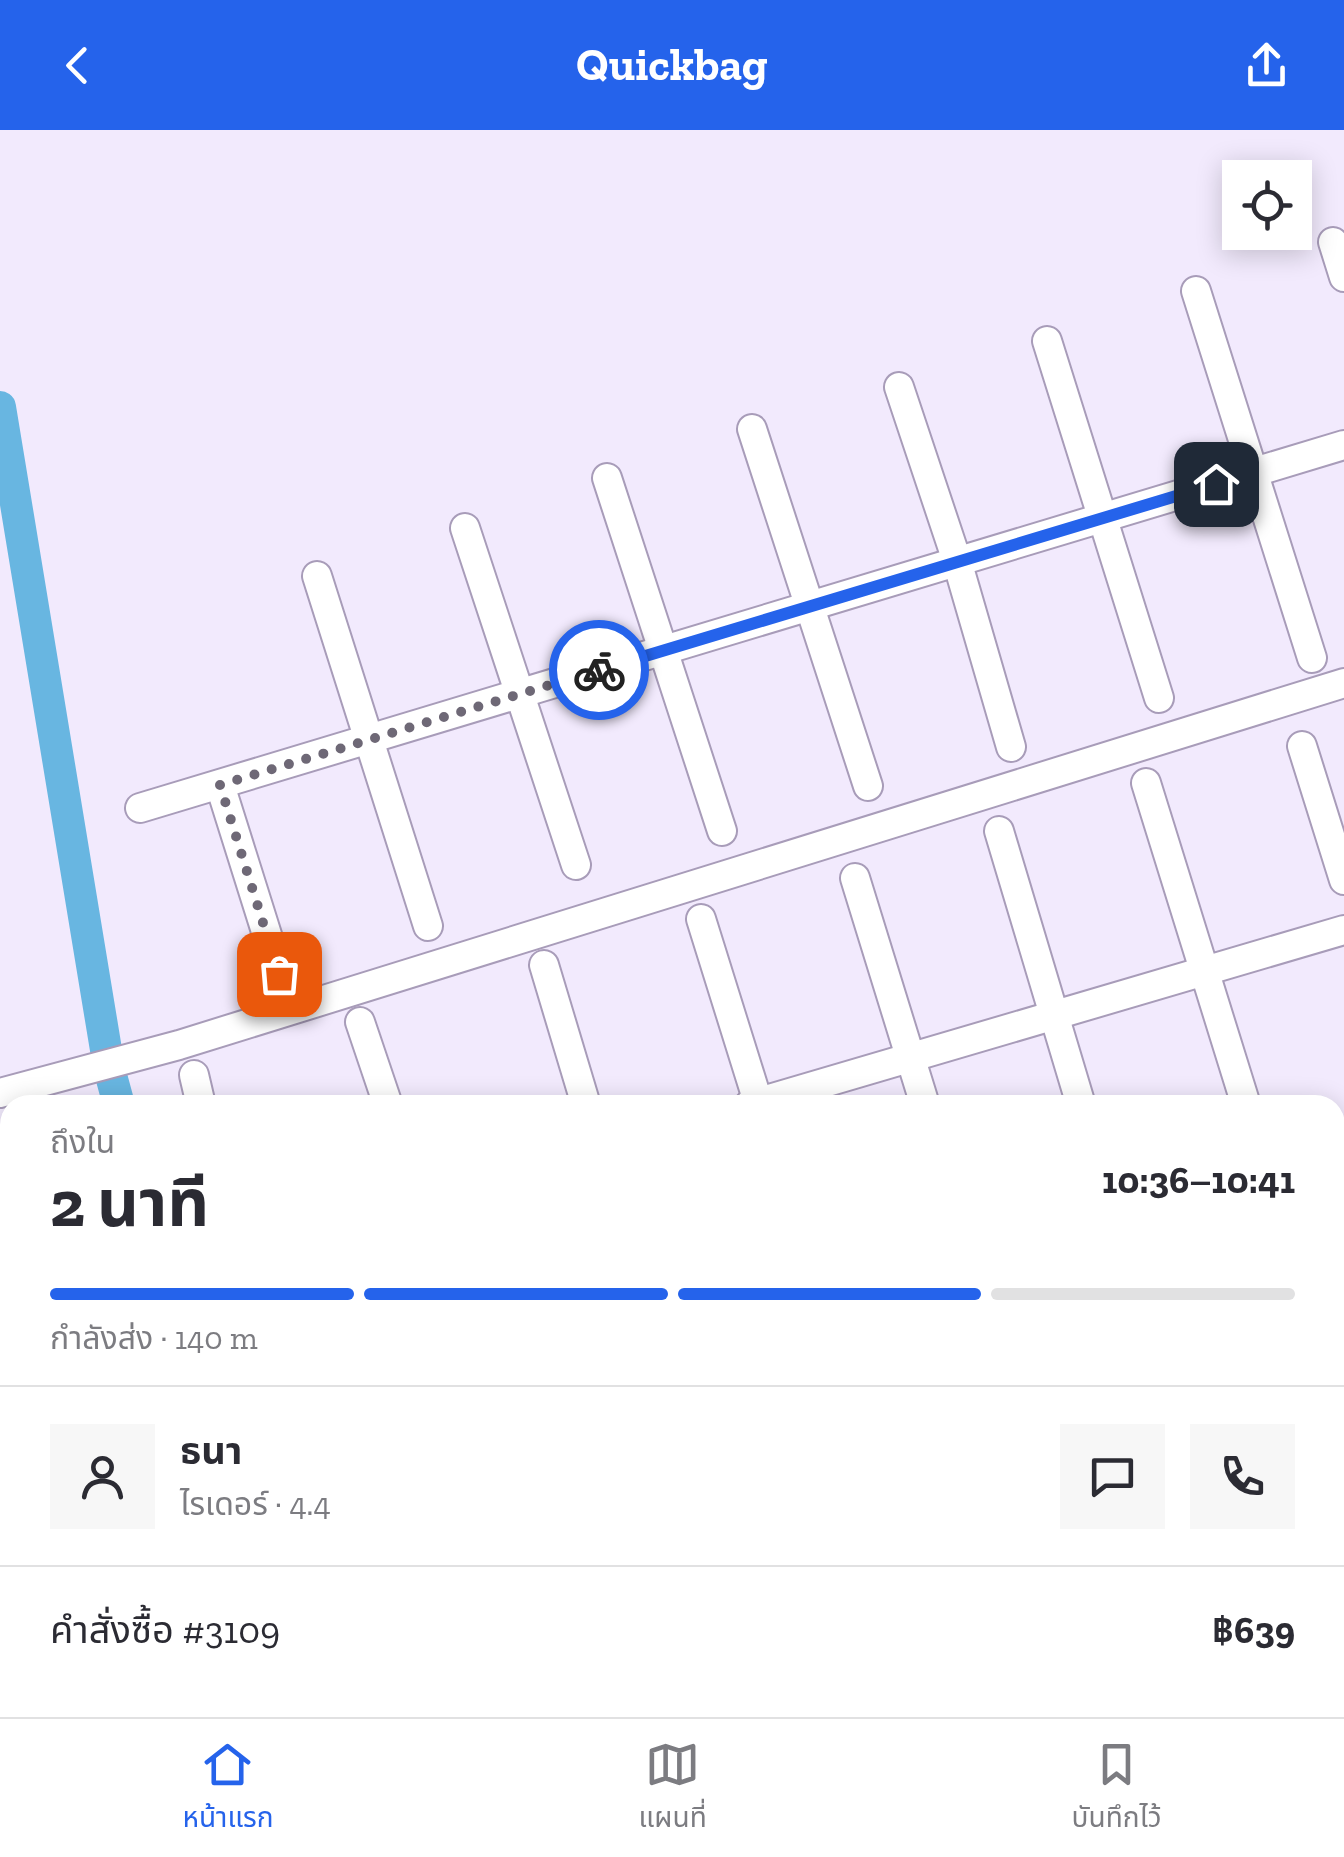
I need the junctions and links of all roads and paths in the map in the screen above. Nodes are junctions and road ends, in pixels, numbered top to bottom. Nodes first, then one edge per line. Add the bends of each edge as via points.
1 (1332, 242) dead end
2 (1344, 277) edge
3 (1196, 292) dead end
4 (1047, 341) dead end
5 (899, 387) dead end
6 (752, 429) dead end
7 (1344, 445) edge
8 (1254, 472) junction
9 (607, 478) dead end
10 (1102, 517) junction
11 (465, 528) dead end
12 (957, 561) junction
13 (317, 576) dead end
14 (812, 605) junction
15 (665, 650) junction
16 (1312, 658) dead end
17 (1344, 683) edge
18 (519, 694) junction
19 (1158, 698) dead end
20 (370, 739) junction
21 (1302, 746) dead end
22 (1011, 747) dead end
23 (1146, 783) dead end
24 (220, 785) junction
25 (868, 786) dead end
26 (140, 808) dead end
27 (998, 831) dead end
28 (722, 832) dead end
29 (576, 866) dead end
30 (855, 878) dead end
31 (1344, 880) edge
32 (701, 919) dead end
33 (428, 926) dead end
34 (1344, 930) edge
35 (544, 965) dead end
36 (1206, 971) junction
37 (279, 974) dead end
38 (1054, 1015) junction
39 (360, 1022) dead end
40 (911, 1057) junction
41 (194, 1075) dead end
42 (0, 1093) edge
43 (199, 1095) edge
44 (385, 1095) edge
45 (583, 1095) edge
46 (752, 1095) edge
47 (785, 1095) edge
48 (922, 1095) edge
49 (1078, 1095) edge
50 (1243, 1095) edge

1 - 2 street
3 - 8 street
4 - 10 street
5 - 12 street
6 - 14 street
7 - 8 street
8 - 10 street
8 - 16 street
9 - 15 street
10 - 12 street
10 - 19 street
11 - 18 street
12 - 14 street
12 - 22 street
13 - 20 street
14 - 15 street
14 - 25 street
15 - 18 street
15 - 28 street
17 - 42 street via 171,1047
18 - 20 street
18 - 29 street
20 - 24 street
20 - 33 street
21 - 31 street
23 - 36 street
24 - 26 street
24 - 37 street
27 - 38 street
30 - 40 street
32 - 46 street
34 - 36 street
35 - 45 street
36 - 38 street
36 - 50 street
38 - 40 street
38 - 49 street
39 - 44 street
40 - 47 street
40 - 48 street
41 - 43 street

